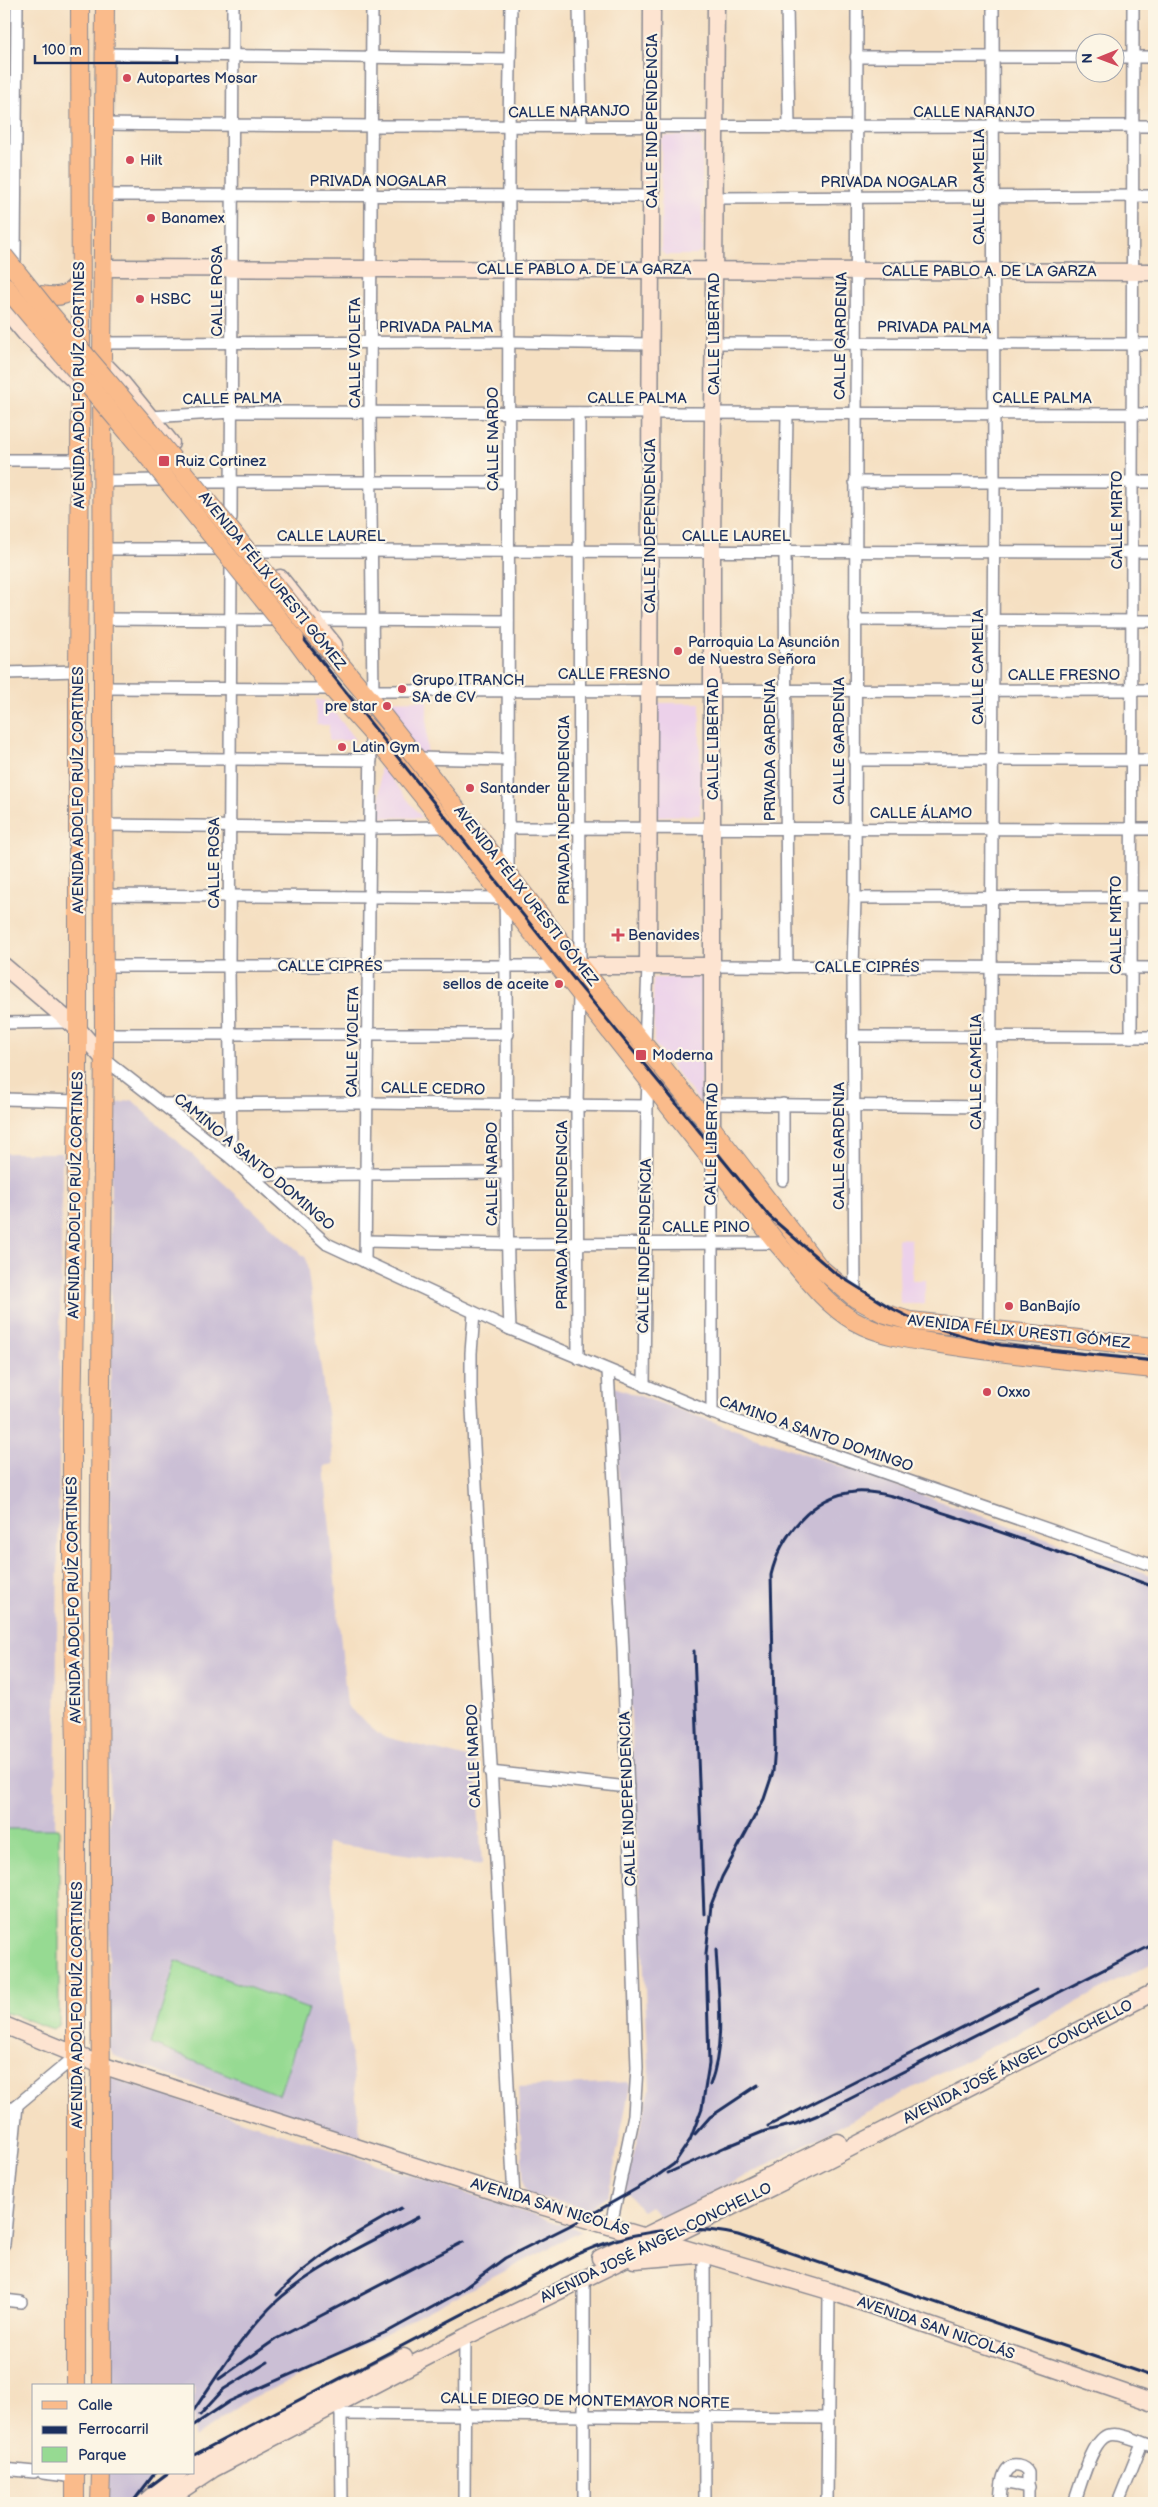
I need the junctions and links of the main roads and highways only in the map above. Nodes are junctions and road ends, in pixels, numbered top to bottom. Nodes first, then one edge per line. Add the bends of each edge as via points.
1 (80, 4) edge
2 (105, 4) edge
3 (10, 258) edge
4 (80, 279) junction
5 (4, 285) edge
6 (42, 295) road end
7 (306, 629) junction
8 (1154, 1347) edge
9 (1154, 1369) edge
10 (76, 2384) edge
11 (102, 2384) edge
12 (101, 2474) edge
13 (75, 2475) edge
14 (75, 2503) edge
15 (100, 2503) edge

1 - 4 main road, AVENIDA ADOLFO RUÍZ CORTINES
2 - 11 main road, AVENIDA ADOLFO RUÍZ CORTINES via 102,343 104,1034 99,1612
3 - 7 main road, AVENIDA FÉLIX URESTI GÓMEZ, bridge via 46,310 150,431
4 - 6 main road via 74,290 62,296
4 - 10 main road, AVENIDA ADOLFO RUÍZ CORTINES via 74,1025 78,1101 72,1421
5 - 7 main road, AVENIDA FÉLIX URESTI GÓMEZ, bridge via 137,443
7 - 8 main road, AVENIDA FÉLIX URESTI GÓMEZ via 373,697 417,758 819,1267 855,1298 882,1313 910,1321
7 - 9 main road, AVENIDA FÉLIX URESTI GÓMEZ via 331,687 505,898 777,1243 809,1282 840,1311 883,1334 1026,1356
12 - 15 main road
13 - 14 main road

